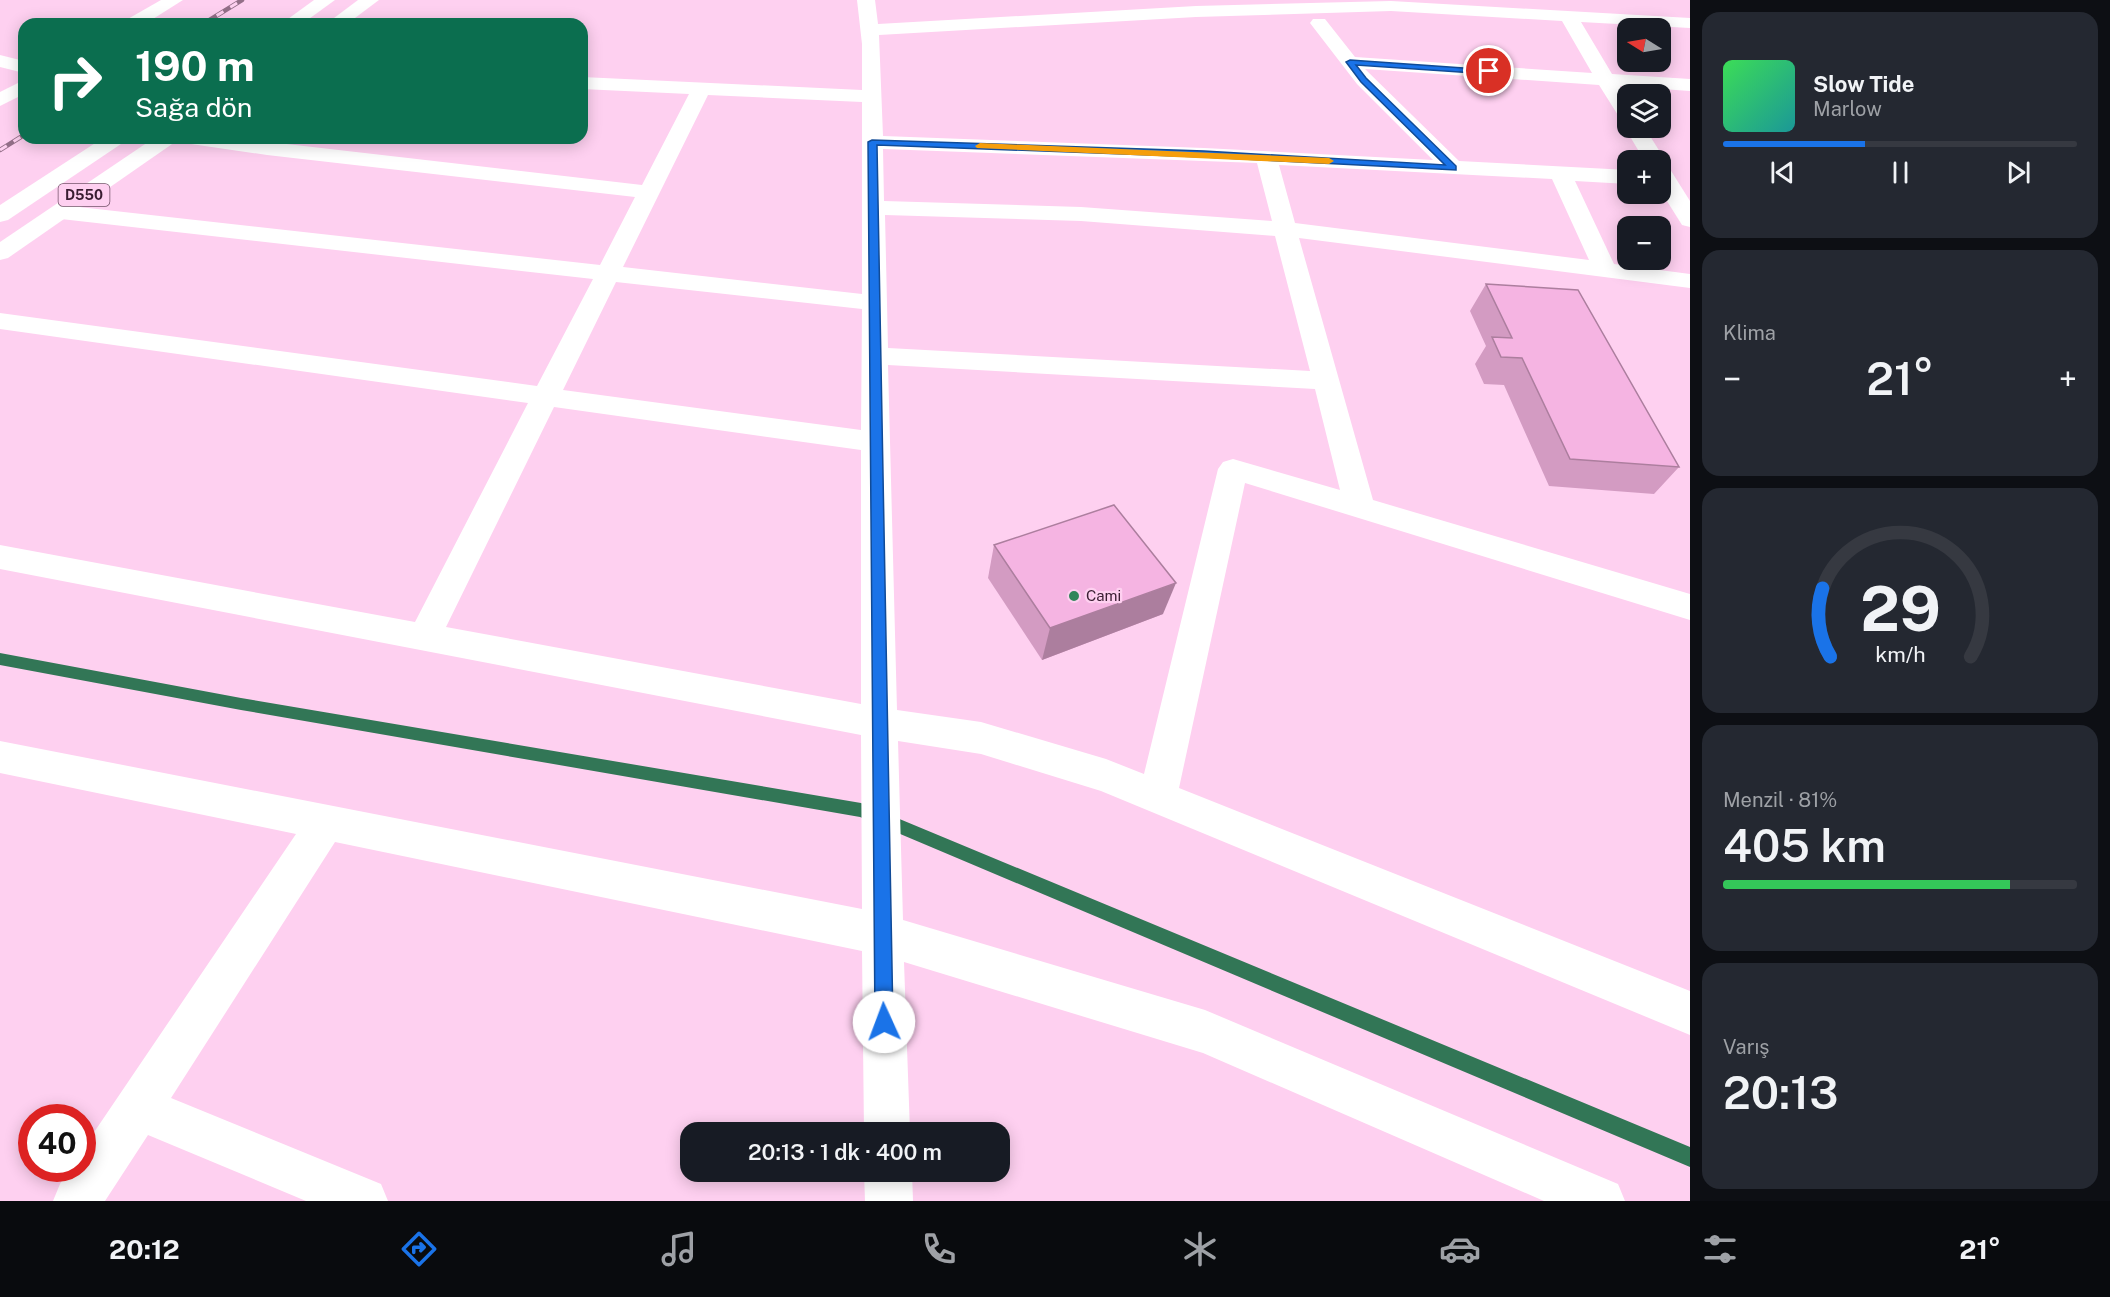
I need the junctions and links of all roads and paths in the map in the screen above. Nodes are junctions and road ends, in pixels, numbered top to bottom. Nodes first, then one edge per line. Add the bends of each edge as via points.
1 (174, 0) edge
2 (327, 0) edge
3 (370, 0) edge
4 (866, 0) edge
5 (1069, 0) edge
6 (1339, 3) edge
7 (1220, 5) edge
8 (142, 18) edge
9 (299, 18) edge
10 (343, 18) edge
11 (1072, 19) junction
12 (1319, 23) junction
13 (1690, 23) edge
14 (1573, 24) junction
15 (1617, 33) edge
16 (871, 37) junction
17 (1671, 38) edge
18 (1690, 39) edge
19 (0, 62) edge
20 (1350, 62) junction
21 (18, 66) edge
22 (1605, 79) junction
23 (588, 83) edge
24 (1690, 85) edge
25 (701, 89) junction
26 (18, 90) edge
27 (872, 96) junction
28 (1617, 98) edge
29 (0, 100) edge
30 (872, 142) junction
31 (108, 144) edge
32 (159, 144) edge
33 (232, 144) edge
34 (1266, 157) junction
35 (1453, 168) junction
36 (1561, 174) junction
37 (1671, 175) edge
38 (1617, 177) edge
39 (1690, 180) edge
40 (1671, 190) edge
41 (648, 192) junction
42 (873, 208) junction
43 (61, 212) junction
44 (0, 215) edge
45 (1690, 220) edge
46 (1285, 230) junction
47 (0, 253) edge
48 (1605, 270) junction
49 (608, 273) junction
50 (1690, 281) edge
51 (874, 303) junction
52 (0, 321) edge
53 (875, 356) junction
54 (1326, 381) junction
55 (545, 397) junction
56 (876, 442) junction
57 (1360, 507) junction
58 (0, 557) edge
59 (1690, 607) edge
60 (424, 637) junction
61 (879, 723) junction
62 (0, 758) edge
63 (1158, 797) junction
64 (326, 823) junction
65 (882, 934) junction
66 (1690, 1012) edge
67 (138, 1108) junction
68 (887, 1122) edge
69 (888, 1182) edge
70 (77, 1201) edge
71 (364, 1201) edge
72 (889, 1201) edge
73 (1601, 1201) edge

1 - 8 main road
2 - 9 main road
3 - 10 main road
4 - 16 main road
5 - 11 main road
6 - 7 main road
6 - 14 main road
7 - 11 main road
11 - 16 main road
12 - 14 main road
12 - 16 main road
12 - 20 main road
13 - 14 main road
14 - 15 main road
14 - 22 main road
16 - 27 main road
17 - 18 main road
19 - 21 main road
20 - 22 main road
20 - 35 main road
22 - 24 main road
22 - 28 main road
23 - 25 main road
25 - 27 main road
25 - 41 main road
26 - 29 main road
27 - 30 main road
30 - 34 main road
30 - 42 main road
31 - 44 main road, D550
32 - 43 main road, D550
33 - 41 main road
34 - 35 main road
34 - 46 main road
35 - 36 main road
36 - 38 main road
36 - 48 main road
37 - 39 main road
40 - 45 main road
41 - 49 main road
42 - 46 main road via 1081,214
42 - 51 main road
43 - 47 main road, D550
43 - 49 main road
46 - 48 main road
46 - 54 main road
48 - 50 main road
49 - 51 main road
49 - 55 main road
51 - 53 main road
52 - 55 main road
53 - 54 main road
53 - 56 main road
54 - 57 main road
55 - 56 main road
55 - 60 main road
56 - 61 main road
57 - 59 main road
57 - 63 main road via 1233,469
58 - 60 main road
60 - 61 main road
61 - 63 main road via 981,738 1106,776
61 - 65 main road
62 - 64 main road
63 - 66 main road
64 - 65 main road
64 - 67 main road
65 - 68 main road
65 - 73 main road via 1205,1032
67 - 70 main road
67 - 71 main road
69 - 72 main road

